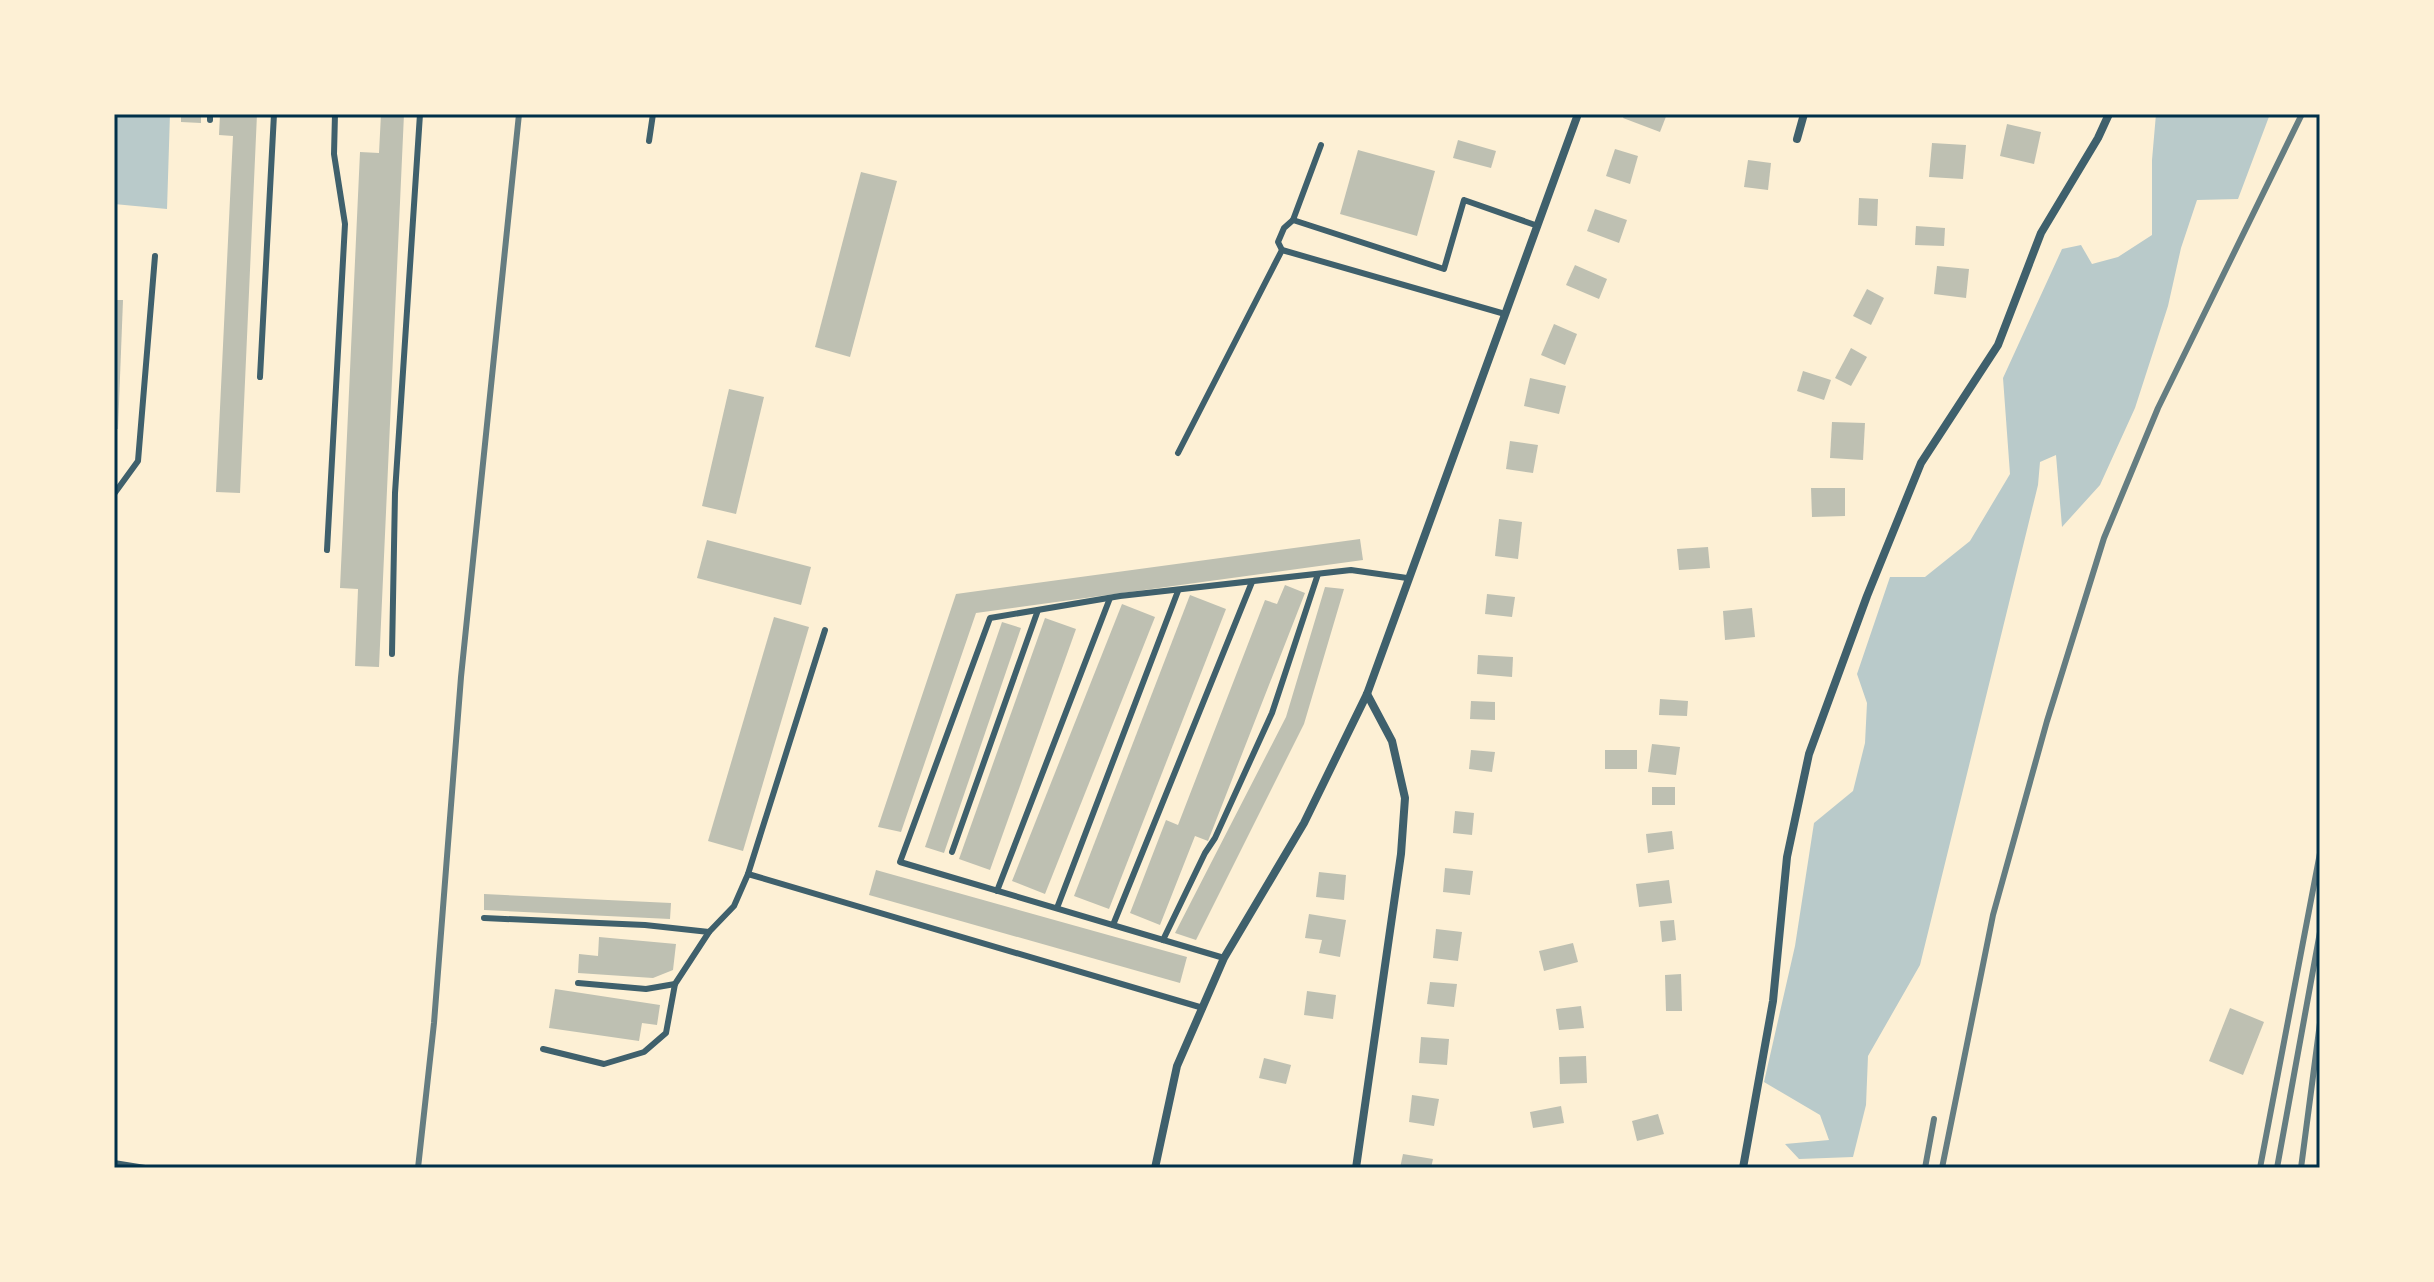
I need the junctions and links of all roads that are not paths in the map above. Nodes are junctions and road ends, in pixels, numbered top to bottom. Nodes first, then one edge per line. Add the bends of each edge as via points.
1 (274, 114) edge
2 (335, 114) edge
3 (420, 114) edge
4 (653, 114) edge
5 (1578, 114) edge
6 (1804, 114) edge
7 (2109, 114) edge
8 (1797, 139) dead end
9 (649, 141) dead end
10 (1321, 145) dead end
11 (1293, 220) junction
12 (1538, 226) junction
13 (1282, 250) junction
14 (155, 256) dead end
15 (1505, 314) junction
16 (260, 377) dead end
17 (1178, 453) dead end
18 (114, 494) edge
19 (327, 550) dead end
20 (1318, 574) junction
21 (1407, 578) junction
22 (1252, 582) junction
23 (1178, 591) junction
24 (1110, 598) junction
25 (1038, 610) junction
26 (825, 630) dead end
27 (392, 654) dead end
28 (1367, 694) junction
29 (952, 852) dead end
30 (748, 874) junction
31 (997, 891) junction
32 (1057, 908) junction
33 (484, 918) dead end
34 (1113, 925) junction
35 (709, 932) junction
36 (1163, 940) junction
37 (1224, 958) junction
38 (578, 983) dead end
39 (675, 984) junction
40 (1203, 1008) junction
41 (543, 1049) dead end
42 (114, 1163) edge
43 (145, 1168) edge
44 (1155, 1168) edge
45 (1356, 1168) edge
46 (1743, 1168) edge

1 - 16 lane
2 - 19 lane via 334,154 345,224
3 - 27 lane via 395,493
4 - 9 lane
5 - 12 street
6 - 8 street
7 - 46 street via 2041,233 1998,345 1921,463 1809,754 1787,857 1773,1001
10 - 11 lane
11 - 12 lane via 1444,269 1464,200
11 - 13 lane via 1278,242
12 - 15 street
13 - 15 lane
13 - 17 lane
14 - 18 lane via 138,461
15 - 21 street
20 - 21 lane via 1351,570
20 - 22 lane
20 - 36 lane via 1272,713
21 - 28 street
22 - 23 lane
22 - 34 lane
23 - 24 lane
23 - 32 lane
24 - 25 lane
24 - 31 lane
25 - 29 lane
25 - 31 lane via 990,618 900,862
26 - 30 lane
28 - 37 street via 1304,823
28 - 45 street via 1392,741 1405,798
30 - 35 lane via 734,906
30 - 40 lane
31 - 32 lane
32 - 34 lane
33 - 35 lane
34 - 36 lane
35 - 39 lane
36 - 37 lane
37 - 40 street
38 - 39 lane via 646,989
39 - 41 lane via 666,1033 644,1052 604,1064
40 - 44 street via 1177,1066
42 - 43 lane

